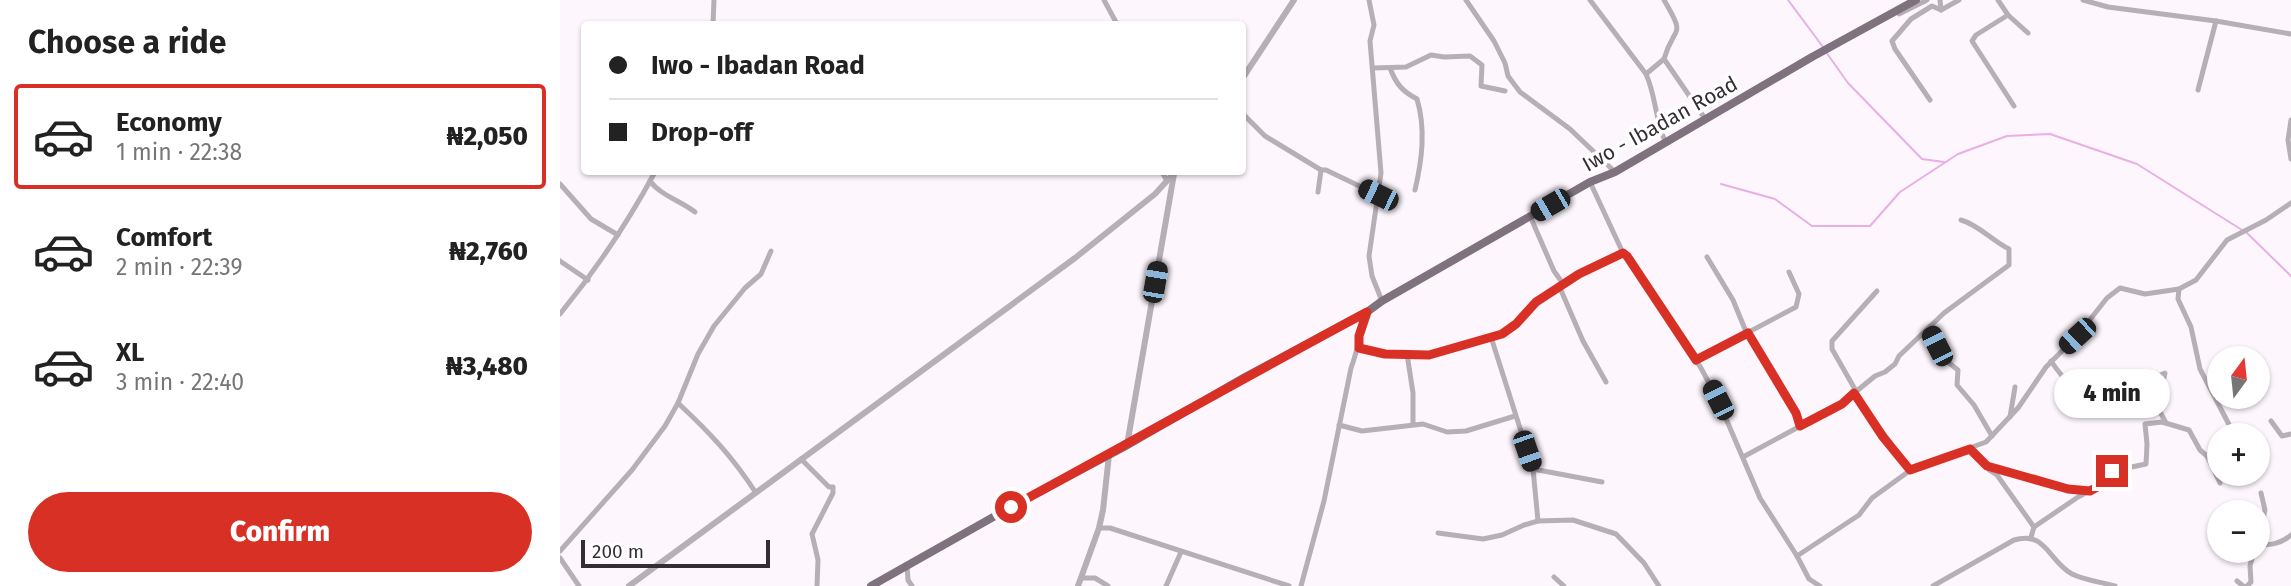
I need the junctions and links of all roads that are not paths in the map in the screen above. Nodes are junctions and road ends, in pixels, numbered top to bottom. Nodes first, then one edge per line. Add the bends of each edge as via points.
1 (714, 0) edge
2 (1104, 0) edge
3 (1294, 0) edge
4 (1369, 0) edge
5 (1465, 0) edge
6 (1590, 0) edge
7 (1664, 0) edge
8 (1916, 0) edge
9 (1927, 0) edge
10 (1940, 0) edge
11 (1959, 0) edge
12 (1998, 0) edge
13 (2083, 0) edge
14 (1941, 10) junction
15 (2008, 15) junction
16 (713, 21) edge
17 (1115, 21) edge
18 (2216, 21) junction
19 (2028, 33) dead end
20 (2291, 34) edge
21 (1836, 44) junction
22 (1664, 59) junction
23 (1373, 68) junction
24 (1390, 68) junction
25 (1246, 73) edge
26 (1646, 74) junction
27 (2198, 90) dead end
28 (1505, 91) dead end
29 (1930, 100) dead end
30 (2014, 106) dead end
31 (1246, 117) edge
32 (1706, 120) junction
33 (2291, 120) edge
34 (1665, 141) junction
35 (2291, 159) edge
36 (1321, 170) junction
37 (1615, 172) junction
38 (653, 175) edge
39 (1164, 175) edge
40 (1172, 175) edge
41 (1174, 175) edge
42 (650, 181) junction
43 (1167, 181) junction
44 (1590, 182) junction
45 (560, 184) edge
46 (1415, 190) dead end
47 (1318, 192) dead end
48 (1378, 195) junction
49 (2291, 203) edge
50 (695, 212) dead end
51 (1530, 216) junction
52 (1961, 220) dead end
53 (618, 235) junction
54 (771, 251) dead end
55 (1623, 253) junction
56 (1707, 257) dead end
57 (560, 261) edge
58 (1790, 272) dead end
59 (588, 280) junction
60 (1562, 286) junction
61 (2179, 289) junction
62 (1877, 291) dead end
63 (1382, 301) junction
64 (1367, 312) junction
65 (560, 314) edge
66 (1928, 329) junction
67 (1748, 333) junction
68 (1491, 337) junction
69 (1359, 348) junction
70 (1407, 354) junction
71 (1696, 360) junction
72 (2051, 361) junction
73 (1606, 382) dead end
74 (2015, 387) dead end
75 (1855, 392) junction
76 (678, 403) junction
77 (1515, 416) junction
78 (2010, 417) junction
79 (2271, 421) dead end
80 (2166, 423) junction
81 (2228, 423) edge
82 (1413, 424) junction
83 (1339, 425) junction
84 (1800, 426) junction
85 (2291, 434) edge
86 (1992, 436) junction
87 (1127, 445) junction
88 (1970, 449) junction
89 (1109, 455) junction
90 (1743, 457) junction
91 (2207, 457) edge
92 (801, 459) junction
93 (1987, 466) junction
94 (1533, 469) junction
95 (1910, 470) junction
96 (1602, 482) dead end
97 (2090, 491) junction
98 (756, 493) junction
99 (2261, 493) dead end
100 (2263, 500) edge
101 (1538, 521) junction
102 (2034, 527) junction
103 (1099, 528) junction
104 (1438, 533) dead end
105 (2291, 535) edge
106 (2031, 537) junction
107 (2270, 545) edge
108 (560, 551) edge
109 (1181, 552) junction
110 (1797, 556) junction
111 (560, 558) edge
112 (2251, 563) edge
113 (907, 565) junction
114 (1554, 577) dead end
115 (1081, 578) junction
116 (1809, 579) junction
117 (2237, 581) dead end
118 (1802, 584) edge
119 (579, 586) edge
120 (629, 586) edge
121 (817, 586) edge
122 (871, 586) edge
123 (912, 586) edge
124 (1078, 586) edge
125 (1108, 586) edge
126 (1166, 586) edge
127 (1289, 586) edge
128 (1301, 586) edge
129 (1564, 586) edge
130 (1659, 586) edge
131 (1820, 586) edge
132 (1933, 586) edge
133 (2115, 586) edge
134 (2245, 586) edge

1 - 16 street
2 - 17 street
3 - 25 street
4 - 23 street via 1374,25 1370,41
5 - 37 street via 1494,41 1520,92 1570,129
6 - 26 street
7 - 22 street via 1678,31
8 - 21 main road, Iwo - Ibadan Road
9 - 21 street
10 - 14 street
11 - 14 street
12 - 15 street
13 - 18 street via 2108,8
14 - 29 street via 1932,6 1892,41
15 - 19 street
15 - 30 street via 1972,41
18 - 20 street
18 - 27 street
21 - 32 main road, Iwo - Ibadan Road
22 - 26 street
22 - 32 street
23 - 24 street
23 - 48 street via 1381,173
24 - 28 street via 1431,55 1470,56 1482,65 1481,86
24 - 46 street via 1396,83 1417,99 1423,117
26 - 34 street
31 - 36 street via 1265,136
32 - 34 main road, Iwo - Ibadan Road
33 - 35 street
34 - 37 main road, Iwo - Ibadan Road
36 - 47 street
36 - 48 street
37 - 44 main road, Iwo - Ibadan Road
38 - 42 street
39 - 43 street
40 - 43 street
41 - 87 street
42 - 50 street via 656,190
42 - 53 street
43 - 92 street via 1075,258
44 - 51 main road, Iwo - Ibadan Road
44 - 55 street
45 - 53 street via 592,219
48 - 63 street via 1369,256
49 - 61 street via 2227,240 2196,280
51 - 60 street
51 - 63 main road, Iwo - Ibadan Road
52 - 66 street via 2009,249 2010,261
53 - 59 street
54 - 76 street via 761,274 714,326
55 - 60 street
55 - 71 street
56 - 67 street
57 - 59 street
58 - 67 street via 1798,294 1796,307
59 - 65 street
60 - 68 street via 1536,302 1516,324
60 - 73 street via 1583,341
61 - 72 street via 2145,294 2120,288
61 - 81 street via 2178,299 2191,327 2200,369
62 - 75 street via 1832,341
63 - 64 main road, Iwo - Ibadan Road
64 - 69 street
64 - 87 main road, Iwo - Ibadan Road
66 - 75 street via 1895,364
66 - 86 street via 1940,356 1958,370 1957,385
67 - 71 street
67 - 84 street
68 - 70 street via 1429,355
68 - 77 street
69 - 70 street
69 - 83 street
70 - 82 street
71 - 90 street
72 - 78 street
72 - 80 street via 2066,380 2094,400 2165,373 2158,408
74 - 78 street
75 - 84 street
75 - 95 street
76 - 98 street via 713,435
76 - 108 street via 649,450
77 - 82 street via 1466,431
77 - 94 street
78 - 86 street
79 - 85 street via 2283,436
80 - 91 street via 2189,430
80 - 97 street via 2145,424 2146,464 2112,471 2108,481
82 - 83 street via 1362,430
83 - 128 street
84 - 90 street
86 - 88 street
87 - 89 main road, Iwo - Ibadan Road
88 - 93 street
88 - 95 street
89 - 103 street
89 - 113 main road, Iwo - Ibadan Road
90 - 110 street via 1760,498
92 - 98 street
92 - 121 street via 833,487 812,534
93 - 97 street
93 - 102 street
94 - 96 street
94 - 101 street
95 - 110 street via 1872,498 1859,515
97 - 102 street
98 - 120 street
99 - 100 street
101 - 104 street via 1483,539
101 - 130 street via 1573,520 1616,534
102 - 106 street
103 - 109 street
103 - 115 street
105 - 107 street
106 - 132 street via 2014,540
106 - 133 street via 2071,573
109 - 126 street
109 - 127 street
110 - 116 street
111 - 119 street
112 - 134 street via 2251,582
113 - 122 main road, Iwo - Ibadan Road
113 - 123 street
114 - 129 street
115 - 124 street
115 - 125 street via 1095,578
116 - 118 street
116 - 131 street
117 - 134 street

